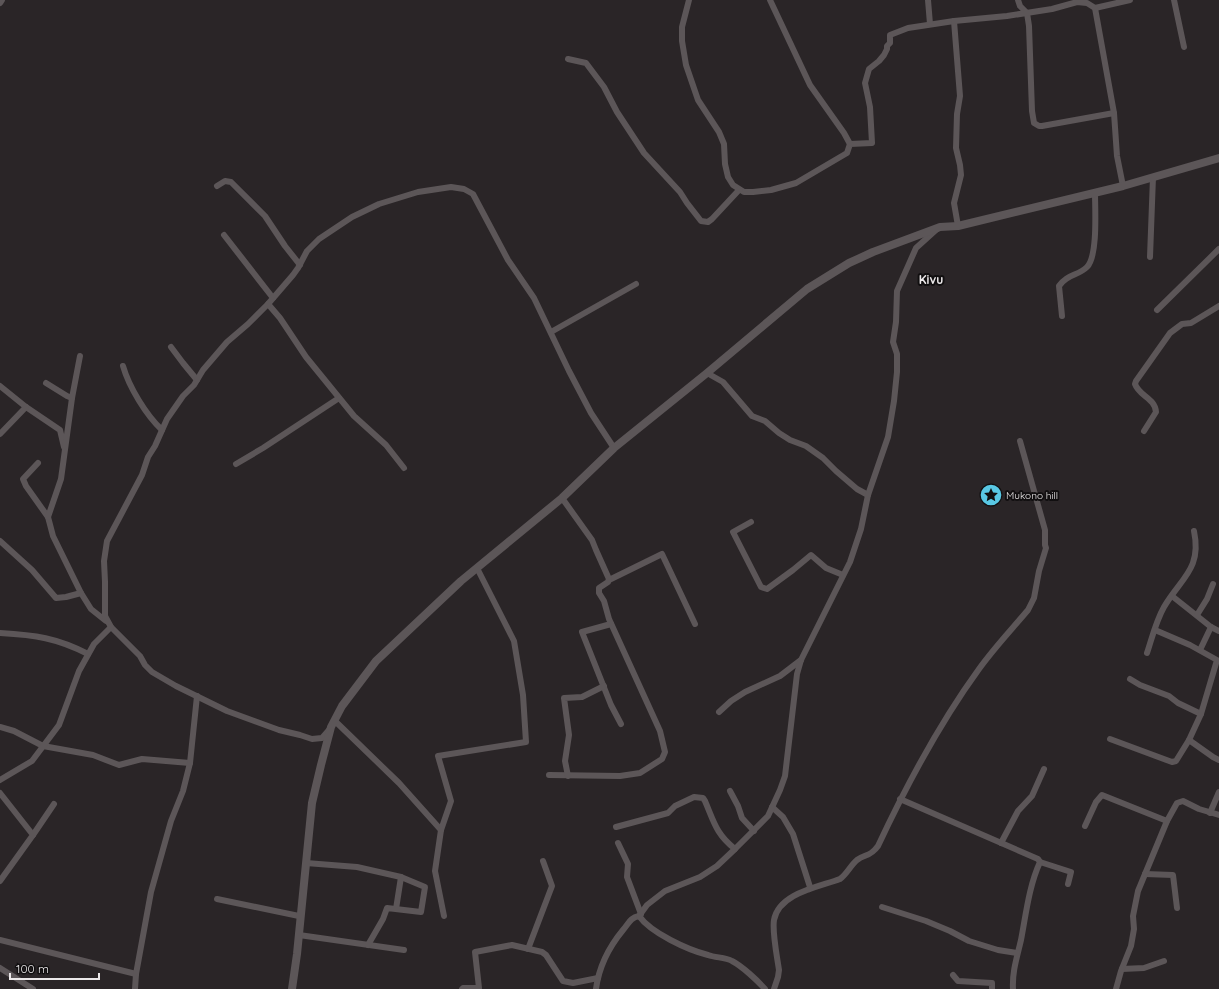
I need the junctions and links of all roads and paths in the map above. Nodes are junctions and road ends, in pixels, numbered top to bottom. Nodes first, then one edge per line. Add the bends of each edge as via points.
1 (2, 0) edge
2 (689, 0) edge
3 (770, 0) edge
4 (928, 0) edge
5 (1018, 0) edge
6 (1130, 0) edge
7 (1174, 0) edge
8 (0, 3) edge
9 (1095, 8) junction
10 (1027, 13) junction
11 (954, 21) junction
12 (930, 24) junction
13 (1184, 47) dead end
14 (568, 60) dead end
15 (1114, 113) junction
16 (850, 144) junction
17 (1219, 158) edge
18 (1153, 178) junction
19 (217, 186) dead end
20 (1123, 186) junction
21 (739, 190) junction
22 (1095, 193) junction
23 (958, 226) junction
24 (940, 227) junction
25 (224, 235) dead end
26 (1219, 249) edge
27 (1150, 257) dead end
28 (300, 265) junction
29 (636, 284) dead end
30 (273, 298) junction
31 (268, 304) junction
32 (1219, 306) edge
33 (1157, 310) dead end
34 (1062, 316) dead end
35 (551, 332) junction
36 (171, 347) dead end
37 (80, 356) dead end
38 (123, 366) dead end
39 (707, 373) junction
40 (197, 380) junction
41 (46, 383) dead end
42 (0, 386) edge
43 (72, 398) junction
44 (339, 398) junction
45 (26, 407) junction
46 (68, 425) junction
47 (60, 430) junction
48 (162, 430) junction
49 (1144, 431) dead end
50 (0, 434) edge
51 (1020, 441) dead end
52 (614, 448) junction
53 (65, 450) junction
54 (38, 463) dead end
55 (236, 464) dead end
56 (404, 468) dead end
57 (868, 495) junction
58 (562, 498) junction
59 (48, 517) junction
60 (751, 522) dead end
61 (1194, 531) dead end
62 (0, 541) edge
63 (477, 568) junction
64 (843, 575) junction
65 (609, 580) junction
66 (1213, 584) dead end
67 (81, 593) junction
68 (1172, 596) junction
69 (1196, 615) junction
70 (109, 624) junction
71 (611, 624) junction
72 (695, 624) dead end
73 (1211, 627) junction
74 (1155, 630) junction
75 (1219, 631) edge
76 (0, 633) edge
77 (1200, 650) junction
78 (1147, 653) dead end
79 (88, 654) junction
80 (801, 660) junction
81 (1130, 679) dead end
82 (604, 686) junction
83 (197, 696) junction
84 (719, 712) dead end
85 (1201, 714) junction
86 (333, 724) junction
87 (621, 724) dead end
88 (0, 727) edge
89 (1110, 739) dead end
90 (1189, 740) junction
91 (43, 746) junction
92 (1219, 760) edge
93 (190, 763) junction
94 (1044, 769) dead end
95 (549, 775) dead end
96 (568, 776) junction
97 (0, 780) edge
98 (730, 791) dead end
99 (1219, 792) edge
100 (0, 793) edge
101 (900, 799) junction
102 (54, 804) dead end
103 (772, 807) junction
104 (1210, 813) junction
105 (1219, 815) edge
106 (1167, 821) junction
107 (1084, 826) dead end
108 (616, 827) dead end
109 (441, 830) junction
110 (754, 831) junction
111 (33, 835) junction
112 (618, 843) dead end
113 (1001, 843) junction
114 (735, 849) junction
115 (543, 861) dead end
116 (1040, 862) junction
117 (306, 863) junction
118 (1145, 874) junction
119 (400, 877) junction
120 (0, 881) edge
121 (1068, 884) dead end
122 (809, 889) junction
123 (217, 899) dead end
124 (882, 907) dead end
125 (1177, 908) dead end
126 (396, 909) junction
127 (640, 915) junction
128 (444, 916) dead end
129 (301, 917) junction
130 (299, 935) junction
131 (0, 940) edge
132 (368, 945) junction
133 (528, 949) junction
134 (404, 950) dead end
135 (1017, 953) junction
136 (1164, 961) dead end
137 (0, 968) edge
138 (1122, 969) junction
139 (136, 974) junction
140 (953, 975) dead end
141 (598, 978) junction
142 (33, 989) edge
143 (135, 989) edge
144 (292, 989) edge
145 (462, 989) edge
146 (596, 989) edge
147 (765, 989) edge
148 (774, 989) edge
149 (992, 989) edge
150 (1013, 989) edge
151 (1116, 989) edge

1 - 8 street
2 - 21 street via 682,27 686,65 698,100 724,144 728,177
3 - 16 street via 810,85
4 - 12 street
5 - 10 street
6 - 9 street
7 - 13 street
9 - 10 street via 1087,3 1077,2
9 - 15 street
10 - 11 street
10 - 15 street via 1034,123 1042,126
11 - 12 street
11 - 23 street via 960,96 956,148 961,175 954,203
12 - 16 street via 890,35 890,44 884,55 869,70 865,83 870,107 872,143
14 - 21 street via 586,63 644,153 680,192 701,221 708,222 712,219
15 - 20 street via 1117,156
16 - 21 street via 847,153 796,183 771,190
17 - 18 street
18 - 20 street
18 - 27 street
19 - 28 street via 225,181 231,182 265,216
20 - 22 street
22 - 23 street
22 - 34 street via 1095,239 1091,260 1086,269 1062,280 1059,286
23 - 24 street
24 - 39 street via 873,252 837,270 807,289
24 - 57 street via 916,248 897,291 893,342 897,354 894,401 888,437
25 - 30 street
26 - 33 street
28 - 30 street
28 - 35 street via 307,251 319,239 379,204 418,192 458,187 473,194
29 - 35 street
30 - 31 street
31 - 40 street via 227,342
31 - 44 street
32 - 49 street via 1191,323 1182,324 1170,333 1136,381 1137,389 1156,408
35 - 52 street via 587,406
36 - 40 street
37 - 43 street
38 - 48 street via 126,377 138,397
39 - 52 street
39 - 57 street via 723,382 752,416 790,440 806,446 857,489
40 - 48 street via 167,419
41 - 43 street
42 - 45 street
43 - 46 street
44 - 55 street
44 - 56 street via 354,416 386,445
45 - 47 street
45 - 50 street
46 - 47 street
46 - 53 street
47 - 53 street
48 - 70 street via 142,475 107,541 104,599 105,616
51 - 101 street via 1045,530 1046,548 1034,598 1028,610 980,668 944,721
52 - 58 street
53 - 59 street via 61,479
54 - 59 street via 23,479
57 - 64 street via 861,529
58 - 63 street
58 - 65 street via 592,540
59 - 67 street via 53,536
60 - 64 street via 733,532 761,587 767,589 811,555 826,568
61 - 68 street via 1197,543 1192,568
62 - 67 street via 32,570 56,598
63 - 86 street via 376,661 342,706
63 - 109 street via 514,641 523,695 526,742 438,756 451,801
64 - 80 street
65 - 71 street via 598,592 604,601
65 - 72 street via 662,554
66 - 69 street
67 - 70 street via 91,609
68 - 69 street
68 - 74 street via 1164,607
69 - 73 street
70 - 79 street
70 - 83 street via 152,672
71 - 82 street via 582,632
71 - 96 street via 660,731 665,754 659,761 640,772 620,776
73 - 75 street
73 - 77 street
74 - 77 street
74 - 78 street
76 - 79 street via 50,638
77 - 85 street via 1217,662
79 - 91 street via 59,725
80 - 84 street via 780,676 745,692
80 - 103 street via 797,674 785,776
81 - 85 street
82 - 87 street
82 - 96 street via 582,697 564,698 569,735 565,761
83 - 86 street via 242,717 312,739 322,738
83 - 93 street
85 - 90 street
86 - 109 street via 399,783
86 - 117 street via 312,803
88 - 91 street
89 - 90 street via 1172,762 1176,761
90 - 92 street
91 - 93 street via 93,755 119,765 142,759
91 - 97 street via 32,760
93 - 139 street via 151,892
94 - 113 street via 1032,796 1018,811
95 - 96 street
98 - 110 street via 742,818
99 - 104 street
100 - 111 street
101 - 113 street
101 - 122 street via 874,852 856,861 840,879
102 - 111 street
103 - 110 street via 768,816
103 - 122 street via 783,817 793,834
104 - 105 street
104 - 106 street via 1181,801
106 - 107 street via 1102,795
106 - 118 street
108 - 114 street via 668,813 689,799 700,797 705,801 716,829
109 - 128 street via 435,871
110 - 114 street
111 - 120 street
112 - 127 street via 628,864 627,877
113 - 116 street
114 - 127 street via 717,866 700,877 665,891 647,905
115 - 133 street via 552,886
116 - 121 street via 1071,872
116 - 135 street via 1030,892
117 - 119 street via 357,867
117 - 129 street
118 - 125 street via 1174,875
118 - 138 street via 1136,903 1131,946
119 - 126 street
119 - 126 street via 425,887 421,912
122 - 148 street via 794,896 775,916 779,970
123 - 129 street
124 - 135 street via 926,921 969,941
126 - 132 street via 387,908
127 - 141 street via 631,919 611,946
127 - 147 street via 643,922 688,949 732,961
129 - 130 street
130 - 132 street
130 - 144 street
131 - 139 street
132 - 134 street
133 - 141 street via 546,955 563,981 574,983
133 - 145 street via 512,945 474,952 479,988
135 - 150 street
136 - 138 street via 1144,968
137 - 142 street
138 - 151 street
139 - 143 street
140 - 149 street via 958,981 992,983
141 - 146 street

